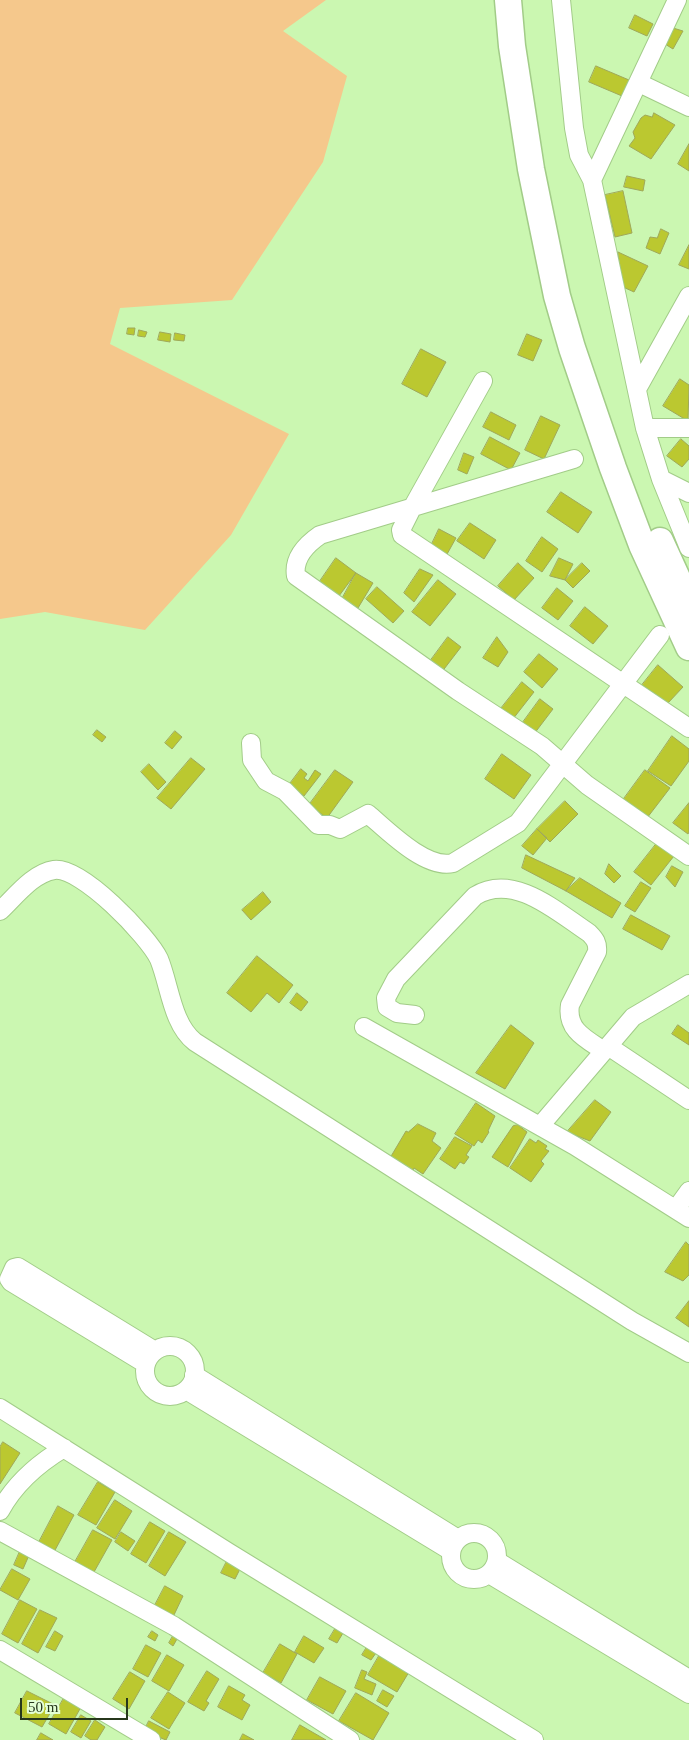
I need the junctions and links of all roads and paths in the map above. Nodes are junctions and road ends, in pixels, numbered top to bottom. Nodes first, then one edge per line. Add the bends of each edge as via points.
1 (508, 0) edge
2 (526, 0) edge
3 (561, 0) edge
4 (677, 0) edge
5 (639, 84) junction
6 (689, 107) edge
7 (592, 180) junction
8 (687, 306) edge
9 (483, 381) dead end
10 (637, 389) junction
11 (645, 428) junction
12 (689, 428) edge
13 (574, 459) dead end
14 (661, 480) junction
15 (689, 493) edge
16 (411, 510) junction
17 (689, 548) edge
18 (689, 604) edge
19 (660, 635) dead end
20 (689, 647) edge
21 (623, 684) junction
22 (689, 728) edge
23 (250, 743) dead end
24 (563, 762) junction
25 (689, 856) edge
26 (0, 911) edge
27 (689, 984) edge
28 (415, 1015) dead end
29 (364, 1028) dead end
30 (606, 1048) junction
31 (689, 1100) edge
32 (540, 1126) junction
33 (689, 1191) edge
34 (683, 1214) edge
35 (689, 1353) edge
36 (151, 1358) junction
37 (190, 1382) junction
38 (0, 1408) edge
39 (64, 1448) junction
40 (0, 1511) edge
41 (0, 1531) edge
42 (455, 1545) junction
43 (493, 1568) junction
44 (0, 1650) edge
45 (689, 1679) edge
46 (689, 1694) edge
47 (151, 1740) edge
48 (350, 1740) edge
49 (534, 1740) edge

1 - 20 highway via 531,169 557,296 613,468 642,545
2 - 18 highway via 530,49 551,183 575,294 621,441 649,516
3 - 7 street via 574,128 579,154
4 - 5 street
5 - 6 street
5 - 7 street
7 - 10 street
8 - 10 street
9 - 16 street
10 - 11 street
11 - 12 street
11 - 14 street
13 - 16 street
14 - 15 street
14 - 17 street
16 - 21 street via 401,530 405,538
16 - 24 street via 320,535 301,552 296,576 426,670
19 - 21 street
21 - 22 street
21 - 24 street
23 - 24 street via 252,760 266,780 285,791 318,825 340,828 368,814 407,847 446,864 466,857 518,823
24 - 25 street via 587,785
26 - 35 street via 44,874 66,870 79,876 147,940 159,960 183,1030 195,1042 624,1316
27 - 30 street via 641,1011
28 - 30 street via 397,1013 388,1007 386,998 396,979 475,896 492,888 511,889 546,904 595,939 597,952 569,1013 571,1023 580,1035
29 - 32 street
30 - 31 street
30 - 32 street
32 - 34 street
33 - 34 street
36 - 36 street via 18,1267 14,1268 9,1279 11,1282
36 - 37 street via 167,1346 180,1348 193,1362
36 - 37 street via 147,1381 155,1391 174,1396
37 - 42 street
38 - 39 street
39 - 40 street via 44,1460
39 - 49 street
41 - 48 street via 174,1626
42 - 43 street via 472,1533 486,1536 495,1547
42 - 43 street via 452,1566 462,1577 476,1580
43 - 45 street
43 - 46 street
44 - 47 street

